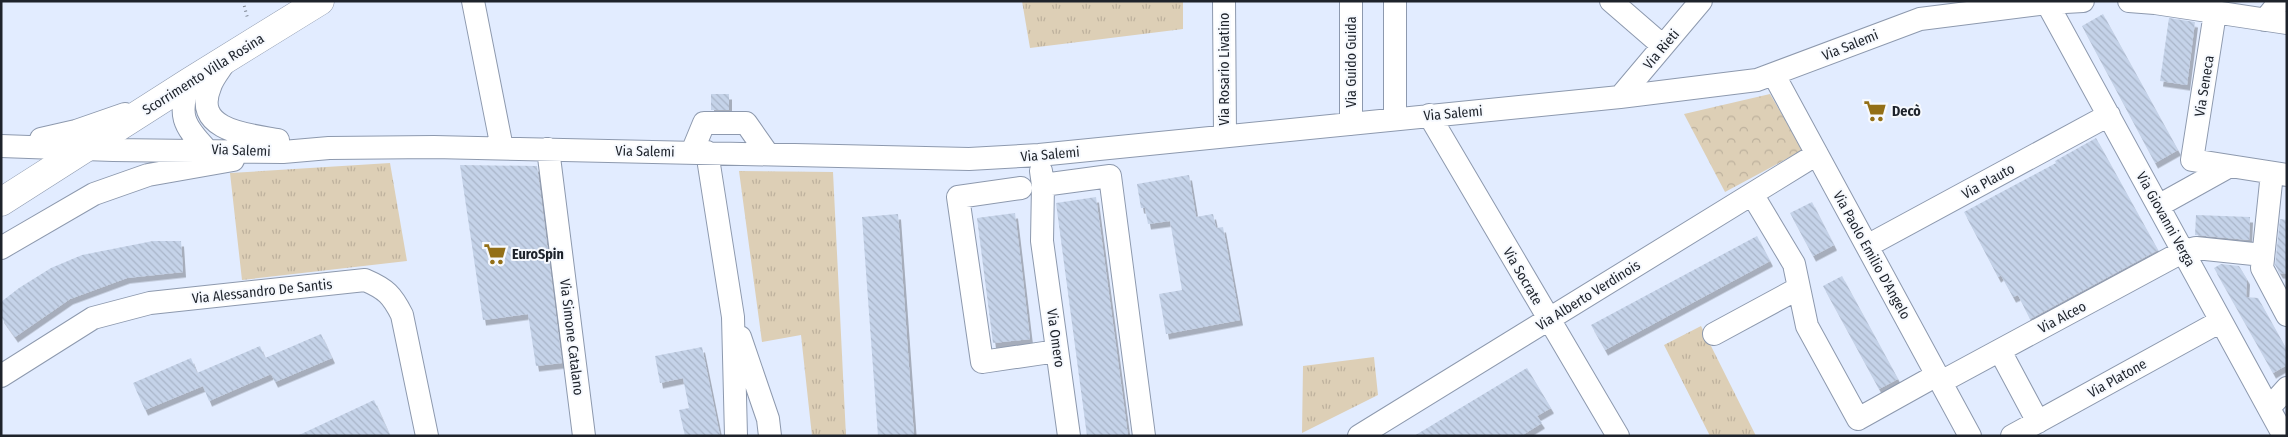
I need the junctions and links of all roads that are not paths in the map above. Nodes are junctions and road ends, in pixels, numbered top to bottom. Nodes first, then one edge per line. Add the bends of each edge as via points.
1 (320, 1) edge
2 (473, 1) edge
3 (1224, 1) edge
4 (1351, 1) edge
5 (1395, 1) edge
6 (1611, 1) edge
7 (1701, 1) edge
8 (1934, 1) edge
9 (2083, 1) edge
10 (2129, 1) edge
11 (2243, 1) edge
12 (2280, 1) edge
13 (2047, 3) junction
14 (2215, 13) junction
15 (1920, 19) junction
16 (2265, 20) junction
17 (2287, 23) edge
18 (1663, 46) junction
19 (227, 58) junction
20 (1774, 75) junction
21 (178, 89) junction
22 (1620, 97) junction
23 (1429, 114) junction
24 (2109, 115) junction
25 (1395, 118) junction
26 (1350, 124) junction
27 (1225, 136) junction
28 (1, 146) edge
29 (329, 148) junction
30 (502, 148) junction
31 (87, 149) junction
32 (206, 149) junction
33 (548, 149) junction
34 (283, 152) junction
35 (700, 152) junction
36 (767, 154) junction
37 (1817, 154) junction
38 (1028, 156) junction
39 (2230, 166) junction
40 (2280, 174) edge
41 (1032, 186) junction
42 (1752, 194) junction
43 (1, 202) edge
44 (2158, 206) junction
45 (1867, 246) junction
46 (1, 248) edge
47 (2184, 251) junction
48 (2263, 255) junction
49 (1799, 288) junction
50 (2287, 315) edge
51 (733, 317) junction
52 (1548, 319) junction
53 (2221, 321) junction
54 (1714, 334) dead end
55 (1058, 351) junction
56 (2000, 351) junction
57 (1, 376) edge
58 (1939, 379) junction
59 (2287, 388) edge
60 (2269, 408) junction
61 (2038, 422) junction
62 (428, 436) edge
63 (584, 436) edge
64 (736, 436) edge
65 (770, 436) edge
66 (1069, 436) edge
67 (1144, 436) edge
68 (1359, 436) edge
69 (1618, 436) edge
70 (1970, 436) edge
71 (2012, 436) edge
72 (2284, 436) edge

1 - 19 main road, Scorrimento Villa Rosina
2 - 30 street
3 - 27 street, Via Rosario Livatino
4 - 26 street, Via Guido Guida
5 - 25 street
6 - 18 street
7 - 18 street, Via Rieti
8 - 15 street
9 - 13 street, Via Salemi
10 - 14 street
11 - 16 street
12 - 16 street
13 - 15 street, Via Salemi
13 - 24 street, Via Giovanni Verga
14 - 16 street
14 - 39 street, Via Seneca via 2192,160
15 - 20 street, Via Salemi
16 - 17 street
18 - 22 street, Via Rieti
19 - 21 main road, Scorrimento Villa Rosina
19 - 29 street via 207,94 207,108 216,122 242,134
20 - 22 street, Via Salemi via 1757,80
20 - 37 street, Via Paolo Emilio D'Angelo
21 - 28 street via 112,120
21 - 31 main road, Scorrimento Villa Rosina
21 - 32 street via 186,125
22 - 23 street, Via Salemi
23 - 25 street, Via Salemi
23 - 52 street, Via Socrate
24 - 44 street, Via Giovanni Verga
24 - 45 street, Via Plauto
25 - 26 street, Via Salemi
26 - 27 street, Via Salemi
27 - 38 street, Via Salemi
28 - 31 street, Via Salemi
29 - 30 street, Via Salemi
29 - 34 street, Via Salemi
30 - 33 street, Via Salemi
31 - 32 street, Via Salemi
31 - 43 main road, Scorrimento Villa Rosina
32 - 34 street, Via Salemi
33 - 35 street, Via Salemi
33 - 63 street, Via Simone Catalano
34 - 46 street via 148,175 94,194
35 - 36 street, Via Salemi
35 - 36 street via 704,123 746,123
35 - 51 street
36 - 38 street, Via Salemi via 969,159
37 - 42 street, Via Alberto Verdinois
37 - 45 street, Via Paolo Emilio D'Angelo
38 - 41 street, Via Omero
39 - 40 street
39 - 44 street
40 - 48 street
41 - 55 street, Via Omero
41 - 55 street via 958,197 982,362
41 - 67 street via 1110,176
42 - 49 street via 1794,264
42 - 52 street, Via Alberto Verdinois
44 - 47 street, Via Giovanni Verga
45 - 58 street, Via Paolo Emilio D'Angelo
47 - 48 street via 2196,248
47 - 53 street, Via Giovanni Verga
47 - 56 street, Via Alceo
48 - 50 street via 2262,268
49 - 54 street
49 - 58 street, Via Alceo via 1807,326 1858,419
51 - 64 street
51 - 65 street via 768,419
52 - 68 street, Via Alberto Verdinois
52 - 69 street, Via Socrate
53 - 60 street, Via Giovanni Verga
53 - 61 street, Via Platone
55 - 66 street, Via Omero
56 - 58 street, Via Alceo
56 - 61 street
57 - 62 street, Via Alessandro De Santis via 93,318 117,311 150,303 365,280 381,286 393,298 402,315
58 - 70 street, Via Paolo Emilio D'Angelo
59 - 60 street
60 - 72 street, Via Giovanni Verga
61 - 71 street, Via Platone

